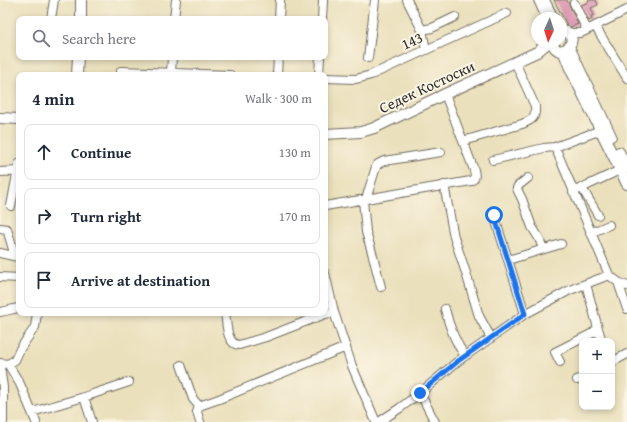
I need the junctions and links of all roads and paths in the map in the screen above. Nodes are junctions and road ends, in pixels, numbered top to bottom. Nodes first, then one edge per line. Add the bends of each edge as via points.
1 (54, 0) edge
2 (81, 0) edge
3 (176, 0) edge
4 (280, 0) edge
5 (323, 0) edge
6 (375, 0) edge
7 (407, 0) edge
8 (538, 0) edge
9 (546, 0) edge
10 (576, 1) edge
11 (627, 10) edge
12 (543, 12) edge
13 (551, 12) edge
14 (508, 14) dead end
15 (51, 16) edge
16 (81, 16) edge
17 (174, 16) edge
18 (279, 16) edge
19 (322, 16) edge
20 (455, 17) dead end
21 (595, 26) junction
22 (422, 30) junction
23 (584, 32) junction
24 (567, 40) edge
25 (547, 48) edge
26 (564, 48) edge
27 (564, 48) edge
28 (426, 50) junction
29 (368, 58) dead end
30 (78, 60) edge
31 (172, 60) edge
32 (278, 60) edge
33 (320, 60) edge
34 (515, 62) junction
35 (121, 71) dead end
36 (77, 72) edge
37 (146, 72) edge
38 (171, 72) edge
39 (277, 72) edge
40 (319, 72) edge
41 (626, 74) edge
42 (328, 78) edge
43 (445, 94) junction
44 (0, 118) edge
45 (16, 119) edge
46 (601, 130) junction
47 (328, 134) edge
48 (463, 141) junction
49 (554, 147) junction
50 (441, 152) dead end
51 (493, 160) dead end
52 (16, 168) edge
53 (624, 169) edge
54 (0, 172) edge
55 (528, 178) dead end
56 (16, 179) edge
57 (627, 184) edge
58 (444, 185) junction
59 (582, 188) junction
60 (573, 192) junction
61 (364, 199) junction
62 (328, 205) edge
63 (11, 206) dead end
64 (494, 215) dead end
65 (598, 215) dead end
66 (609, 225) dead end
67 (0, 228) edge
68 (590, 233) junction
69 (561, 244) dead end
70 (544, 250) junction
71 (1, 251) edge
72 (16, 254) edge
73 (16, 257) edge
74 (508, 260) junction
75 (608, 275) junction
76 (0, 277) edge
77 (16, 278) edge
78 (618, 282) junction
79 (586, 284) junction
80 (328, 286) edge
81 (627, 286) edge
82 (381, 288) dead end
83 (16, 308) edge
84 (445, 309) dead end
85 (627, 309) edge
86 (0, 312) edge
87 (334, 312) junction
88 (328, 313) edge
89 (525, 314) junction
90 (37, 316) edge
91 (226, 316) edge
92 (320, 316) edge
93 (598, 328) junction
94 (491, 338) junction
95 (601, 338) edge
96 (346, 346) junction
97 (627, 354) edge
98 (465, 356) junction
99 (615, 360) edge
100 (560, 362) dead end
101 (3, 365) edge
102 (181, 365) dead end
103 (129, 382) dead end
104 (420, 393) junction
105 (84, 397) junction
106 (199, 406) junction
107 (32, 412) junction
108 (3, 422) edge
109 (36, 422) edge
110 (92, 422) edge
111 (200, 422) edge
112 (377, 422) edge
113 (436, 422) edge

1 - 15 street
2 - 16 main road
3 - 17 street
4 - 18 street
5 - 19 street
6 - 29 street
7 - 22 street
8 - 12 street
9 - 13 street
10 - 23 street
11 - 21 street
14 - 28 street, 143
20 - 22 street
21 - 23 street
21 - 41 street
22 - 28 street
23 - 24 street
25 - 34 main road, Седек Костоски
26 - 46 main road
27 - 53 main road
28 - 42 street, 143 via 356,80
30 - 36 main road
31 - 38 street
32 - 39 street
33 - 40 street
34 - 43 main road, Седек Костоски
34 - 48 street via 535,106 535,116 522,124
35 - 37 street
43 - 47 main road, Седек Костоски via 374,128 361,132
43 - 48 street
44 - 45 main road
46 - 49 street
46 - 53 main road
48 - 58 street via 475,176 471,181
49 - 51 street
49 - 60 street
50 - 61 street via 378,164
52 - 54 street
53 - 57 main road
53 - 59 street
55 - 70 street via 517,188
56 - 63 street
58 - 61 street
58 - 94 street via 454,237 479,316
59 - 60 street
59 - 65 street
60 - 68 street
61 - 62 street
61 - 82 street via 366,232
64 - 74 street
66 - 68 street
67 - 72 street via 7,229
68 - 75 street
69 - 70 street
70 - 74 street
71 - 73 street
74 - 89 street
75 - 78 street
75 - 79 street
76 - 77 street
78 - 81 street
78 - 85 street
79 - 89 street
79 - 93 street
80 - 87 street
83 - 86 street
84 - 98 street via 448,323
87 - 88 street
87 - 96 street
89 - 94 street
90 - 101 street via 35,327 15,360
91 - 92 street via 230,337 234,343 240,345
93 - 95 street
93 - 100 street via 555,352
94 - 98 street
96 - 106 street
96 - 112 street
97 - 99 street
98 - 104 street
101 - 107 street via 20,384
101 - 108 street
102 - 106 street via 193,399
103 - 105 street
104 - 112 street
104 - 113 street
105 - 107 street
105 - 110 street
106 - 111 street via 197,412
107 - 109 street

